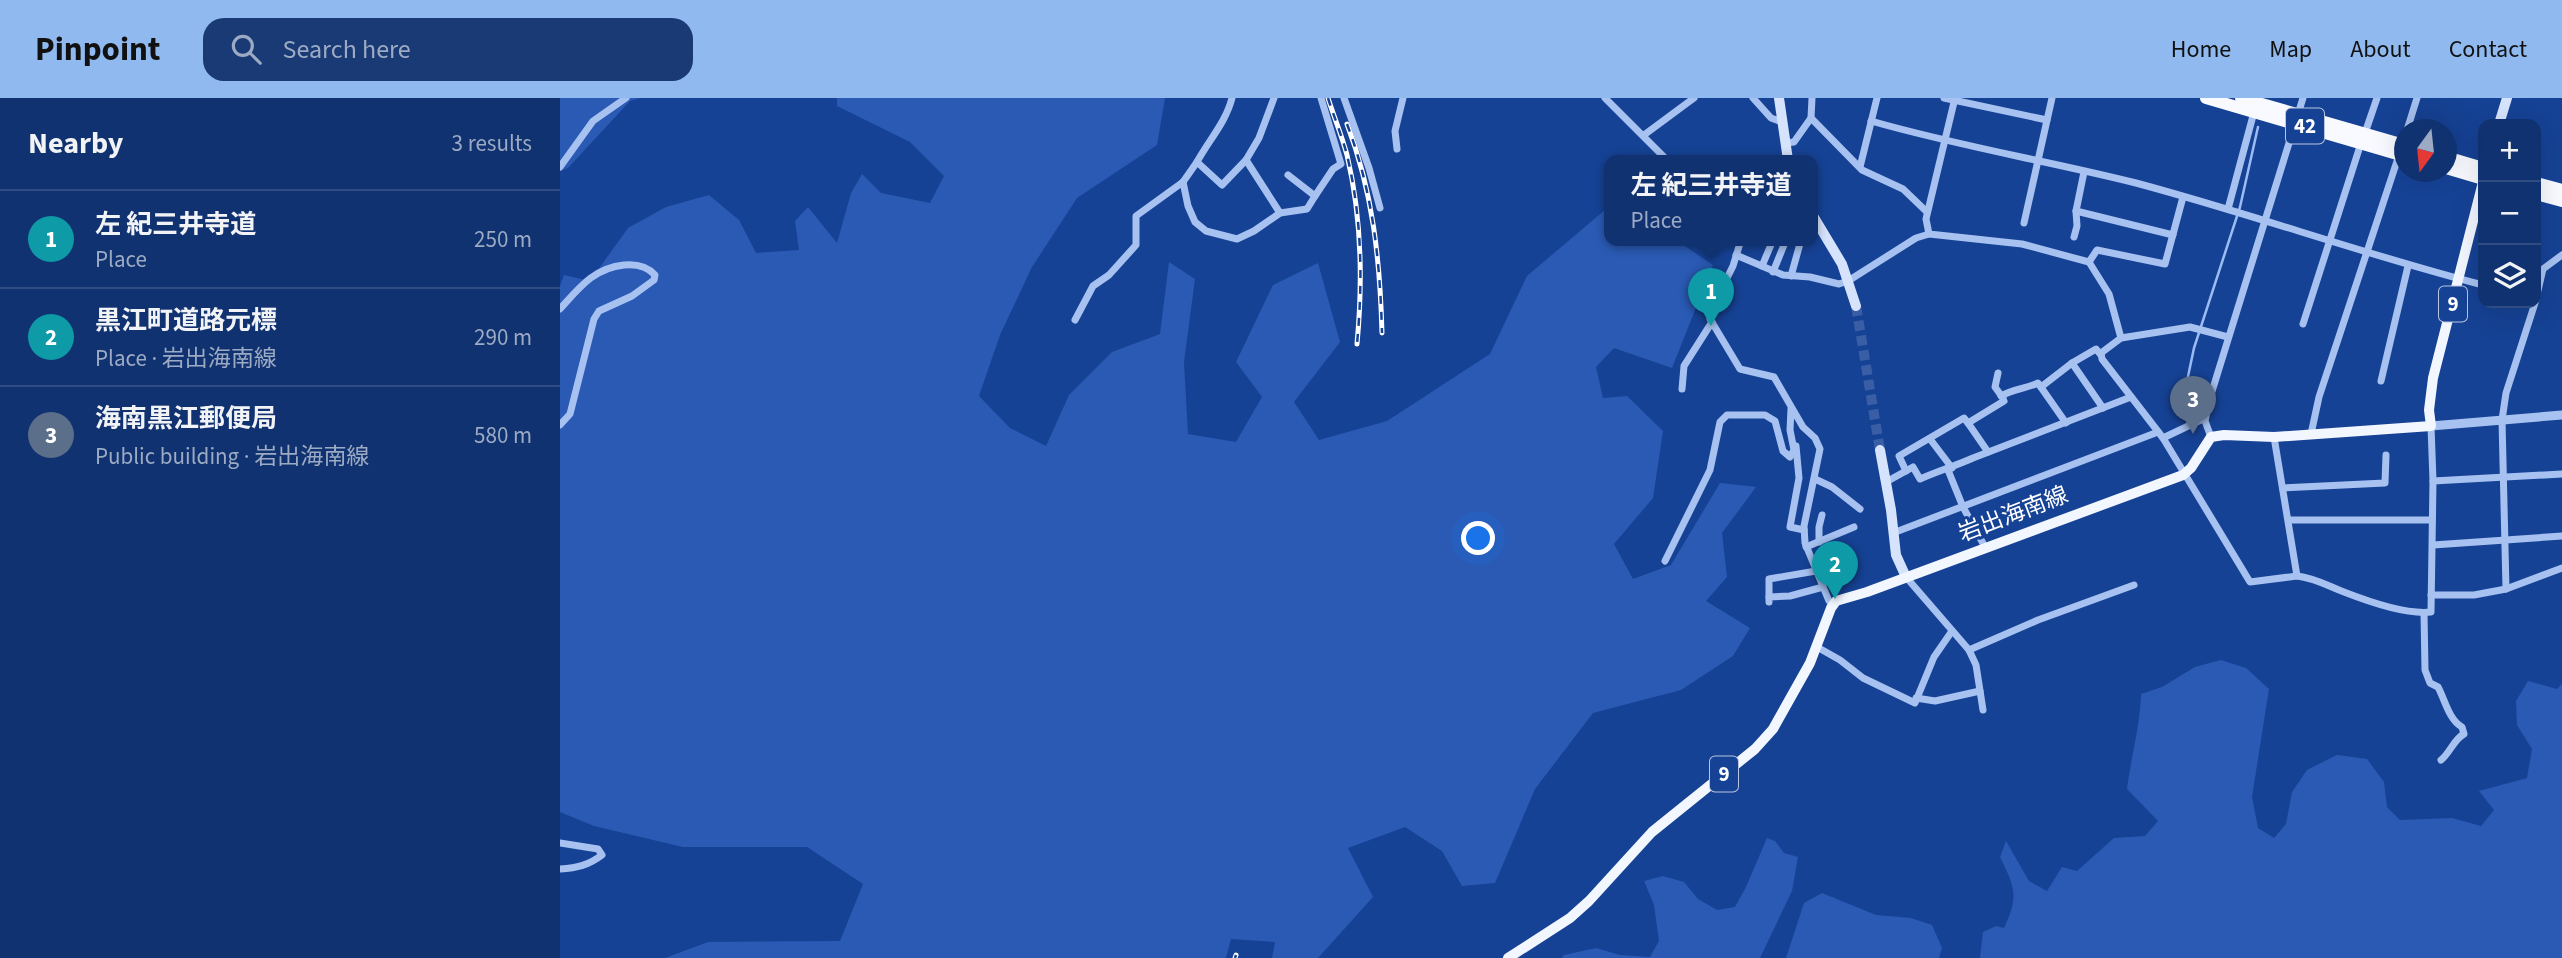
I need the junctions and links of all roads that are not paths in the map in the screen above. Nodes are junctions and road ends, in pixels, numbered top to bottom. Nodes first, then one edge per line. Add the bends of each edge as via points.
1 (626, 98) edge
2 (1232, 98) edge
3 (1274, 98) edge
4 (1321, 98) edge
5 (1344, 98) edge
6 (1403, 98) edge
7 (1605, 98) edge
8 (1694, 98) edge
9 (1754, 98) edge
10 (1779, 98) edge
11 (1812, 98) edge
12 (1877, 98) edge
13 (1944, 98) edge
14 (2052, 98) edge
15 (2206, 98) edge
16 (2242, 98) edge
17 (2303, 98) edge
18 (2377, 98) edge
19 (2417, 98) edge
20 (2507, 98) edge
21 (1954, 99) edge
22 (2255, 107) junction
23 (1811, 118) junction
24 (2296, 118) junction
25 (2410, 119) edge
26 (2501, 119) edge
27 (2047, 120) junction
28 (1871, 121) junction
29 (1782, 122) junction
30 (1644, 135) junction
31 (2363, 138) junction
32 (1944, 142) junction
33 (1785, 143) junction
34 (2394, 145) edge
35 (1397, 149) dead end
36 (1662, 155) edge
37 (1787, 155) edge
38 (1246, 160) junction
39 (2457, 160) edge
40 (1197, 162) junction
41 (2038, 162) junction
42 (560, 167) edge
43 (1860, 167) junction
44 (2478, 167) edge
45 (2084, 172) junction
46 (2457, 172) edge
47 (2394, 174) edge
48 (1288, 175) dead end
49 (2478, 179) edge
50 (1183, 182) junction
51 (2483, 182) edge
52 (2541, 184) edge
53 (2562, 190) edge
54 (2541, 195) edge
55 (1315, 196) junction
56 (2183, 197) junction
57 (2562, 201) edge
58 (1380, 208) dead end
59 (2228, 209) junction
60 (2076, 211) junction
61 (1927, 212) junction
62 (1280, 213) junction
63 (2264, 221) junction
64 (1818, 223) edge
65 (2024, 223) dead end
66 (1929, 234) junction
67 (2173, 235) junction
68 (2074, 237) dead end
69 (2330, 242) junction
70 (1739, 246) edge
71 (1770, 246) edge
72 (1784, 246) edge
73 (1799, 246) edge
74 (2367, 254) junction
75 (1736, 255) junction
76 (2562, 255) edge
77 (2089, 262) junction
78 (1762, 266) junction
79 (2408, 266) junction
80 (1773, 272) junction
81 (1791, 276) junction
82 (2541, 277) edge
83 (2459, 278) junction
84 (1848, 281) junction
85 (2478, 284) edge
86 (1856, 306) tunnel mouth
87 (2533, 308) edge
88 (560, 309) edge
89 (1075, 320) dead end
90 (1712, 322) junction
91 (2303, 324) dead end
92 (2228, 337) junction
93 (2122, 338) junction
94 (2102, 356) junction
95 (2073, 363) junction
96 (1998, 373) dead end
97 (2381, 381) dead end
98 (2041, 387) junction
99 (1682, 390) dead end
100 (2131, 397) junction
101 (2003, 398) junction
102 (1791, 407) junction
103 (2103, 408) junction
104 (2562, 415) edge
105 (2205, 418) junction
106 (2502, 420) junction
107 (1968, 423) junction
108 (2066, 423) junction
109 (560, 425) edge
110 (2431, 426) junction
111 (2311, 434) junction
112 (2160, 435) junction
113 (2211, 437) junction
114 (2274, 438) junction
115 (1930, 439) junction
116 (1792, 441) junction
117 (1880, 450) tunnel mouth
118 (1988, 452) junction
119 (2386, 455) dead end
120 (1950, 469) junction
121 (1906, 471) junction
122 (2562, 474) edge
123 (2183, 475) junction
124 (2502, 477) junction
125 (1815, 479) junction
126 (2433, 481) junction
127 (1886, 482) junction
128 (2283, 488) junction
129 (1963, 507) junction
130 (1860, 509) dead end
131 (1822, 515) dead end
132 (2289, 520) junction
133 (2432, 520) junction
134 (1854, 527) dead end
135 (1804, 530) junction
136 (1893, 533) junction
137 (2562, 536) edge
138 (2504, 540) junction
139 (1819, 542) junction
140 (2432, 545) junction
141 (1807, 547) junction
142 (1985, 547) junction
143 (1665, 561) dead end
144 (2562, 568) edge
145 (1816, 571) junction
146 (2297, 576) junction
147 (1906, 578) junction
148 (1769, 579) junction
149 (1758, 581) dead end
150 (2134, 585) dead end
151 (1823, 587) junction
152 (2506, 589) junction
153 (2431, 595) junction
154 (1833, 604) junction
155 (2424, 613) junction
156 (1952, 631) junction
157 (1817, 647) junction
158 (1969, 650) junction
159 (1980, 691) junction
160 (1916, 698) junction
161 (1983, 710) dead end
162 (2441, 760) dead end
163 (560, 843) edge
164 (560, 869) edge
165 (1508, 958) edge

1 - 42 street via 593,121
2 - 40 street via 1222,125
3 - 38 street
4 - 55 street via 1341,164
5 - 58 street
6 - 35 street via 1395,131
7 - 30 street
8 - 30 street
9 - 29 street via 1771,118
10 - 29 main road
11 - 23 street
12 - 28 street
13 - 21 street
14 - 27 street
15 - 22 highway, 42
16 - 22 highway, 42
17 - 24 street
18 - 31 street
19 - 25 street
20 - 26 main road
21 - 27 street
21 - 32 street
22 - 24 highway, 42
22 - 59 street
23 - 33 street via 1794,142
23 - 43 street
24 - 31 highway, 42
24 - 63 street
27 - 41 street
28 - 32 street
28 - 43 street
29 - 33 main road
30 - 36 street
31 - 34 highway, 42
31 - 69 street
32 - 41 street
32 - 61 street
33 - 37 main road
38 - 40 street via 1222,185
38 - 62 street
39 - 44 highway
40 - 50 street
41 - 45 street
41 - 65 street
43 - 61 street via 1903,189
45 - 56 street
45 - 60 street
46 - 49 highway
47 - 74 street
48 - 55 street
50 - 62 street via 1195,222 1206,231 1237,239
50 - 89 street via 1136,216 1136,245 1093,286
51 - 83 main road, 9
52 - 53 highway
54 - 57 highway
55 - 62 street via 1307,209
56 - 59 street
56 - 67 street
59 - 63 street
60 - 67 street
60 - 68 street
61 - 66 street
63 - 69 street
63 - 92 street
64 - 84 main road
66 - 77 street via 2022,244
66 - 84 street
67 - 77 street via 2165,264 2097,250
69 - 74 street
69 - 91 street
70 - 75 street
71 - 78 street
72 - 80 street
73 - 81 street
74 - 79 street
74 - 111 street
75 - 78 street
75 - 90 street via 1712,309
76 - 82 street via 2543,269
77 - 93 street via 2109,295
78 - 80 street
79 - 83 street
79 - 97 street
80 - 81 street
81 - 84 street via 1839,284
83 - 85 street
83 - 110 main road, 9 via 2431,392
84 - 86 main road
87 - 106 street
88 - 109 street via 588,278 613,266 634,264 655,275 632,296 599,311 570,414
90 - 99 street via 1684,366
90 - 102 street via 1741,369 1774,377
92 - 93 street via 2190,327
92 - 105 street
93 - 94 street
94 - 95 street via 2096,349
94 - 100 street
95 - 98 street
95 - 103 street
96 - 101 street via 1996,387
98 - 101 street via 2038,383 2012,389
98 - 108 street
100 - 103 street
100 - 112 street
101 - 107 street
102 - 116 street
102 - 125 street via 1820,449
103 - 108 street
104 - 106 street
105 - 112 street
105 - 113 street
106 - 110 street
106 - 124 street
107 - 115 street via 1964,418
107 - 118 street
108 - 118 street
110 - 111 main road
110 - 126 street
111 - 114 main road
112 - 123 street
112 - 129 street
113 - 114 main road
113 - 123 main road
114 - 128 street
115 - 120 street
115 - 121 street via 1899,456
116 - 135 street via 1798,449 1799,478 1790,527
116 - 143 street via 1790,457 1783,451 1775,421 1765,415 1727,415 1720,422 1710,470
117 - 127 main road
118 - 120 street
119 - 128 street via 2385,483
120 - 121 street via 1920,479 1913,467
120 - 129 street
121 - 127 street
122 - 124 street
123 - 142 main road, 岩出海南線
123 - 146 street via 2250,582
124 - 126 street
124 - 138 street
125 - 130 street
125 - 135 street
126 - 133 street
127 - 136 main road
128 - 132 street
129 - 136 street
129 - 142 street
131 - 139 street
132 - 133 street
132 - 146 street
133 - 140 street
134 - 139 street
135 - 141 street
136 - 147 main road
137 - 138 street
138 - 140 street
138 - 152 street
139 - 141 street
140 - 153 street
141 - 145 street
142 - 147 main road, 岩出海南線
144 - 152 street
145 - 148 street
145 - 151 street
146 - 155 street
147 - 154 main road, 岩出海南線
147 - 156 street
148 - 149 street
148 - 151 street via 1769,599
150 - 158 street
151 - 154 street
152 - 153 street
153 - 155 street via 2431,612
154 - 157 main road, 9
155 - 162 street via 2430,683 2438,687 2464,734
156 - 158 street
156 - 160 street via 1932,660
157 - 160 street via 1890,692 1914,703
157 - 165 main road, 9 via 1773,729 1755,749 1652,832 1570,918
158 - 159 street
159 - 160 street via 1934,701
159 - 161 street
163 - 164 street via 598,849 603,855 591,864

